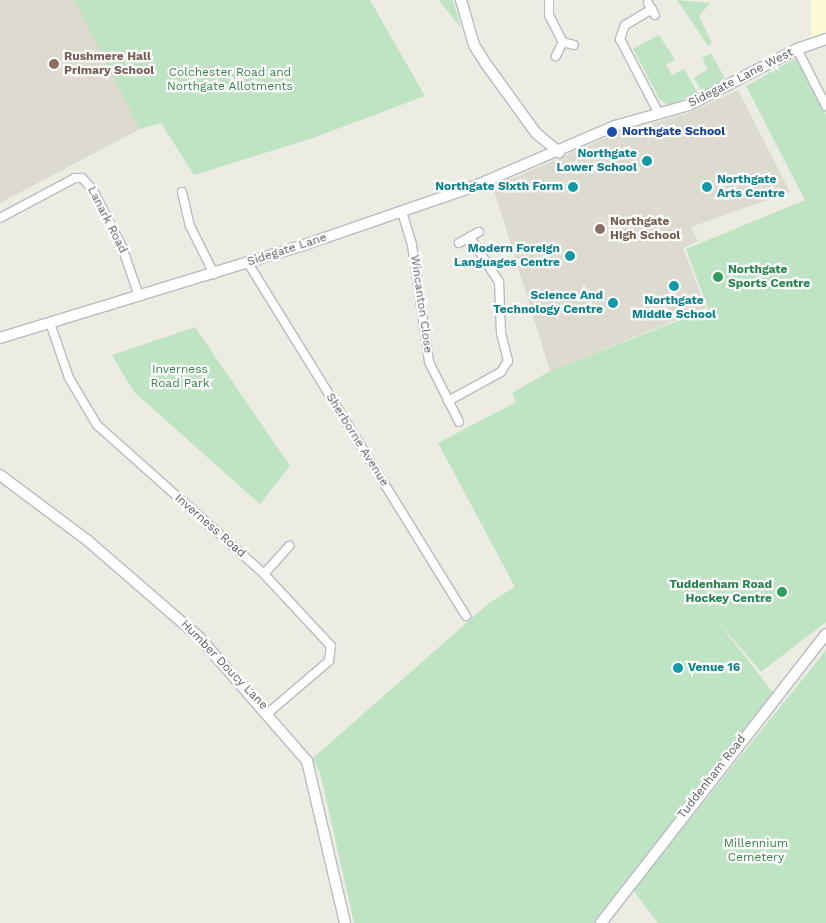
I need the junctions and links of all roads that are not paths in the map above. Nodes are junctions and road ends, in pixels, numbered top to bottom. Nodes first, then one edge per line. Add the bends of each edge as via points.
1 (461, 0) edge
2 (549, 0) edge
3 (652, 9) dead end
4 (826, 39) edge
5 (563, 42) junction
6 (574, 45) dead end
7 (797, 49) junction
8 (556, 56) dead end
9 (826, 106) edge
10 (659, 114) junction
11 (536, 133) junction
12 (559, 152) junction
13 (544, 159) junction
14 (182, 192) dead end
15 (402, 212) junction
16 (0, 218) edge
17 (479, 232) dead end
18 (470, 236) junction
19 (459, 243) dead end
20 (248, 263) junction
21 (214, 274) junction
22 (139, 296) junction
23 (50, 323) junction
24 (0, 338) edge
25 (448, 401) junction
26 (459, 422) dead end
27 (0, 475) edge
28 (289, 546) dead end
29 (264, 574) junction
30 (466, 616) dead end
31 (826, 634) edge
32 (270, 712) junction
33 (345, 923) edge
34 (602, 923) edge

1 - 11 street via 474,45
2 - 5 street via 549,15
3 - 10 street via 624,26 620,39
4 - 7 street, Sidegate Lane West
5 - 6 street
5 - 8 street
7 - 9 street
7 - 10 street, Sidegate Lane West via 704,99
10 - 12 street, Sidegate Lane West via 616,126
11 - 12 street
11 - 13 street
12 - 13 street, Sidegate Lane West
13 - 15 street, Sidegate Lane
14 - 21 street via 190,226
15 - 20 street, Sidegate Lane
15 - 25 street, Wincanton Close via 412,246 427,353
16 - 22 street, Lanark Road via 75,178 82,178 93,190 122,247
17 - 18 street
18 - 19 street
18 - 25 street via 500,286 501,333 508,361 501,372
20 - 21 street, Sidegate Lane
20 - 30 street, Sherborne Avenue
21 - 22 street, Sidegate Lane
22 - 23 street, Sidegate Lane
23 - 24 street, Sidegate Lane
23 - 29 street, Inverness Road via 69,378 97,425
25 - 26 street, Wincanton Close
27 - 32 street, Humber Doucy Lane via 87,540 200,638
28 - 29 street
29 - 32 street, Inverness Road via 329,643 333,654
31 - 34 street, Tuddenham Road
32 - 33 street, Humber Doucy Lane via 313,773

